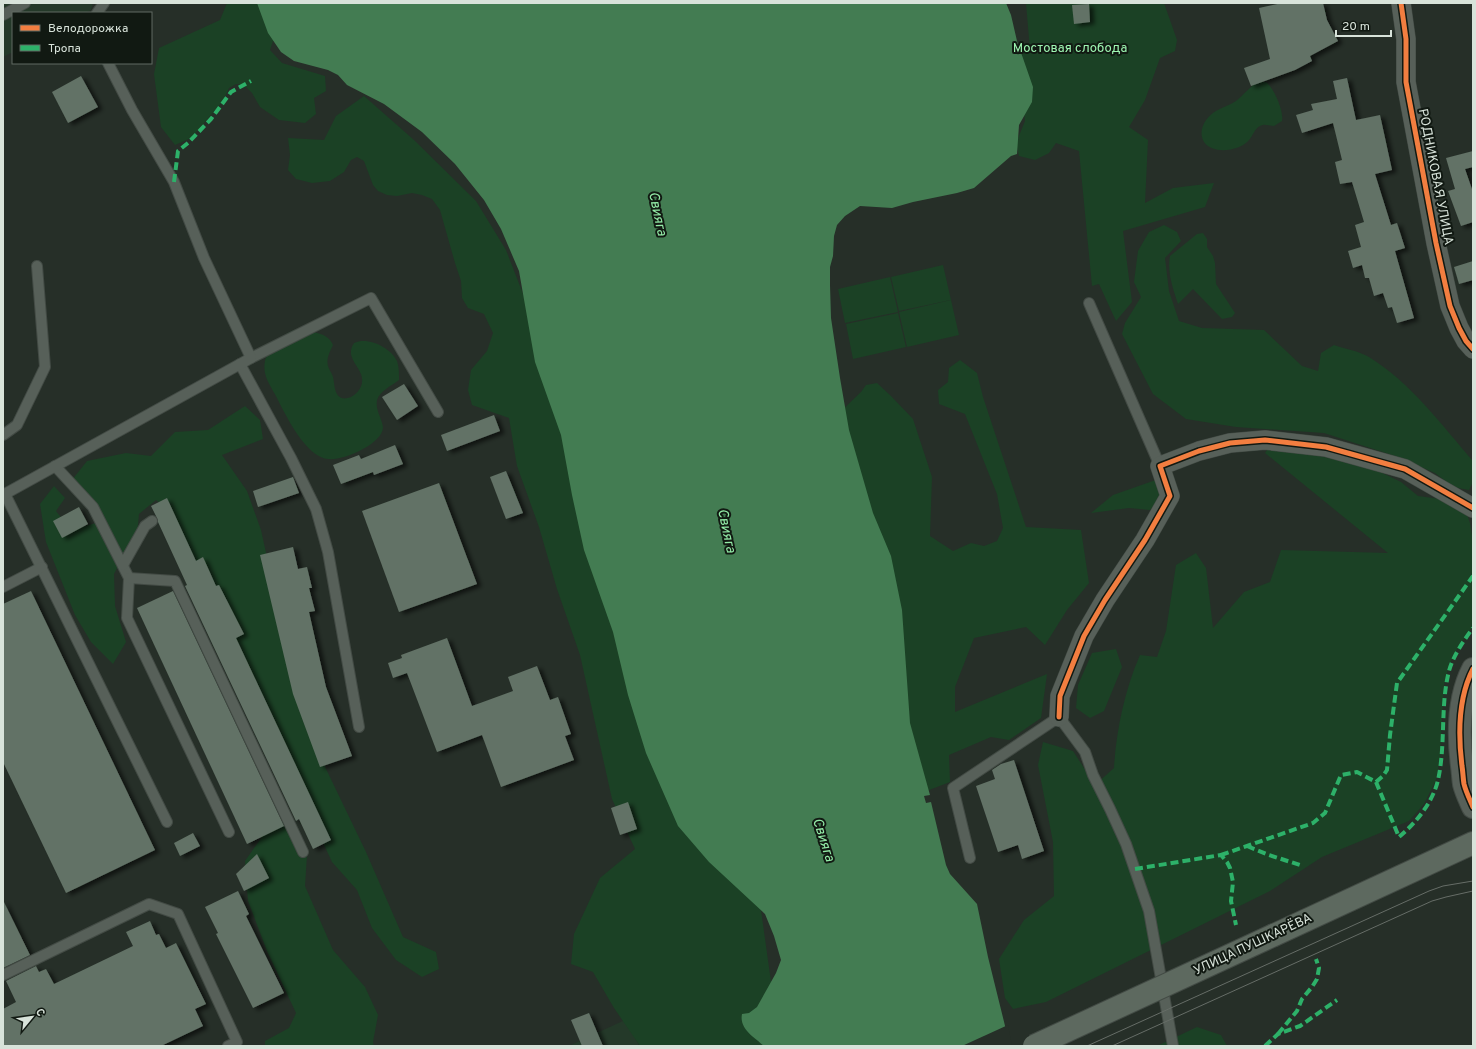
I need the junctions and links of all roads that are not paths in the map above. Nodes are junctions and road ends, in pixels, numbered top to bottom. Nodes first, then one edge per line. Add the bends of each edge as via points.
1 (25, 3) edge
2 (104, 3) edge
3 (1401, 3) edge
4 (98, 12) edge
5 (3, 15) edge
6 (109, 64) edge
7 (37, 266) dead end
8 (1089, 303) dead end
9 (1473, 349) edge
10 (251, 358) junction
11 (240, 364) junction
12 (438, 412) dead end
13 (3, 435) edge
14 (55, 466) junction
15 (1160, 466) junction
16 (4, 494) edge
17 (1473, 508) edge
18 (152, 521) dead end
19 (123, 565) junction
20 (42, 567) junction
21 (129, 578) junction
22 (3, 587) edge
23 (1473, 669) edge
24 (1059, 717) junction
25 (358, 728) dead end
26 (1473, 807) edge
27 (167, 822) dead end
28 (229, 832) dead end
29 (1473, 844) edge
30 (303, 852) dead end
31 (970, 858) dead end
32 (3, 975) edge
33 (228, 1046) edge
34 (1034, 1046) edge
35 (1173, 1046) edge

1 - 5 lane
2 - 4 lane
3 - 9 street, РОДНИКОВАЯ УЛИЦА via 1406,39 1406,82 1436,242 1450,306 1459,328
6 - 10 lane via 174,182 204,258
7 - 13 lane via 45,367 17,424
8 - 15 lane
10 - 11 lane
10 - 12 lane via 371,298
11 - 14 lane
11 - 25 lane via 316,509 328,552
14 - 16 lane
14 - 19 lane via 93,507
15 - 17 street via 1199,451 1230,443 1265,440 1326,447 1405,469
15 - 24 street via 1170,496 1084,636 1060,696
16 - 20 lane
18 - 19 lane via 145,526
19 - 21 lane
20 - 22 lane
20 - 27 lane
21 - 28 lane via 127,618
21 - 30 lane via 175,581
23 - 26 street via 1462,702 1460,724 1464,784
24 - 31 lane via 953,788
24 - 35 lane via 1085,752 1131,856 1149,911
29 - 34 main road, УЛИЦА ПУШКАРЁВА, bridge
32 - 33 lane via 149,904 178,914 237,1042

